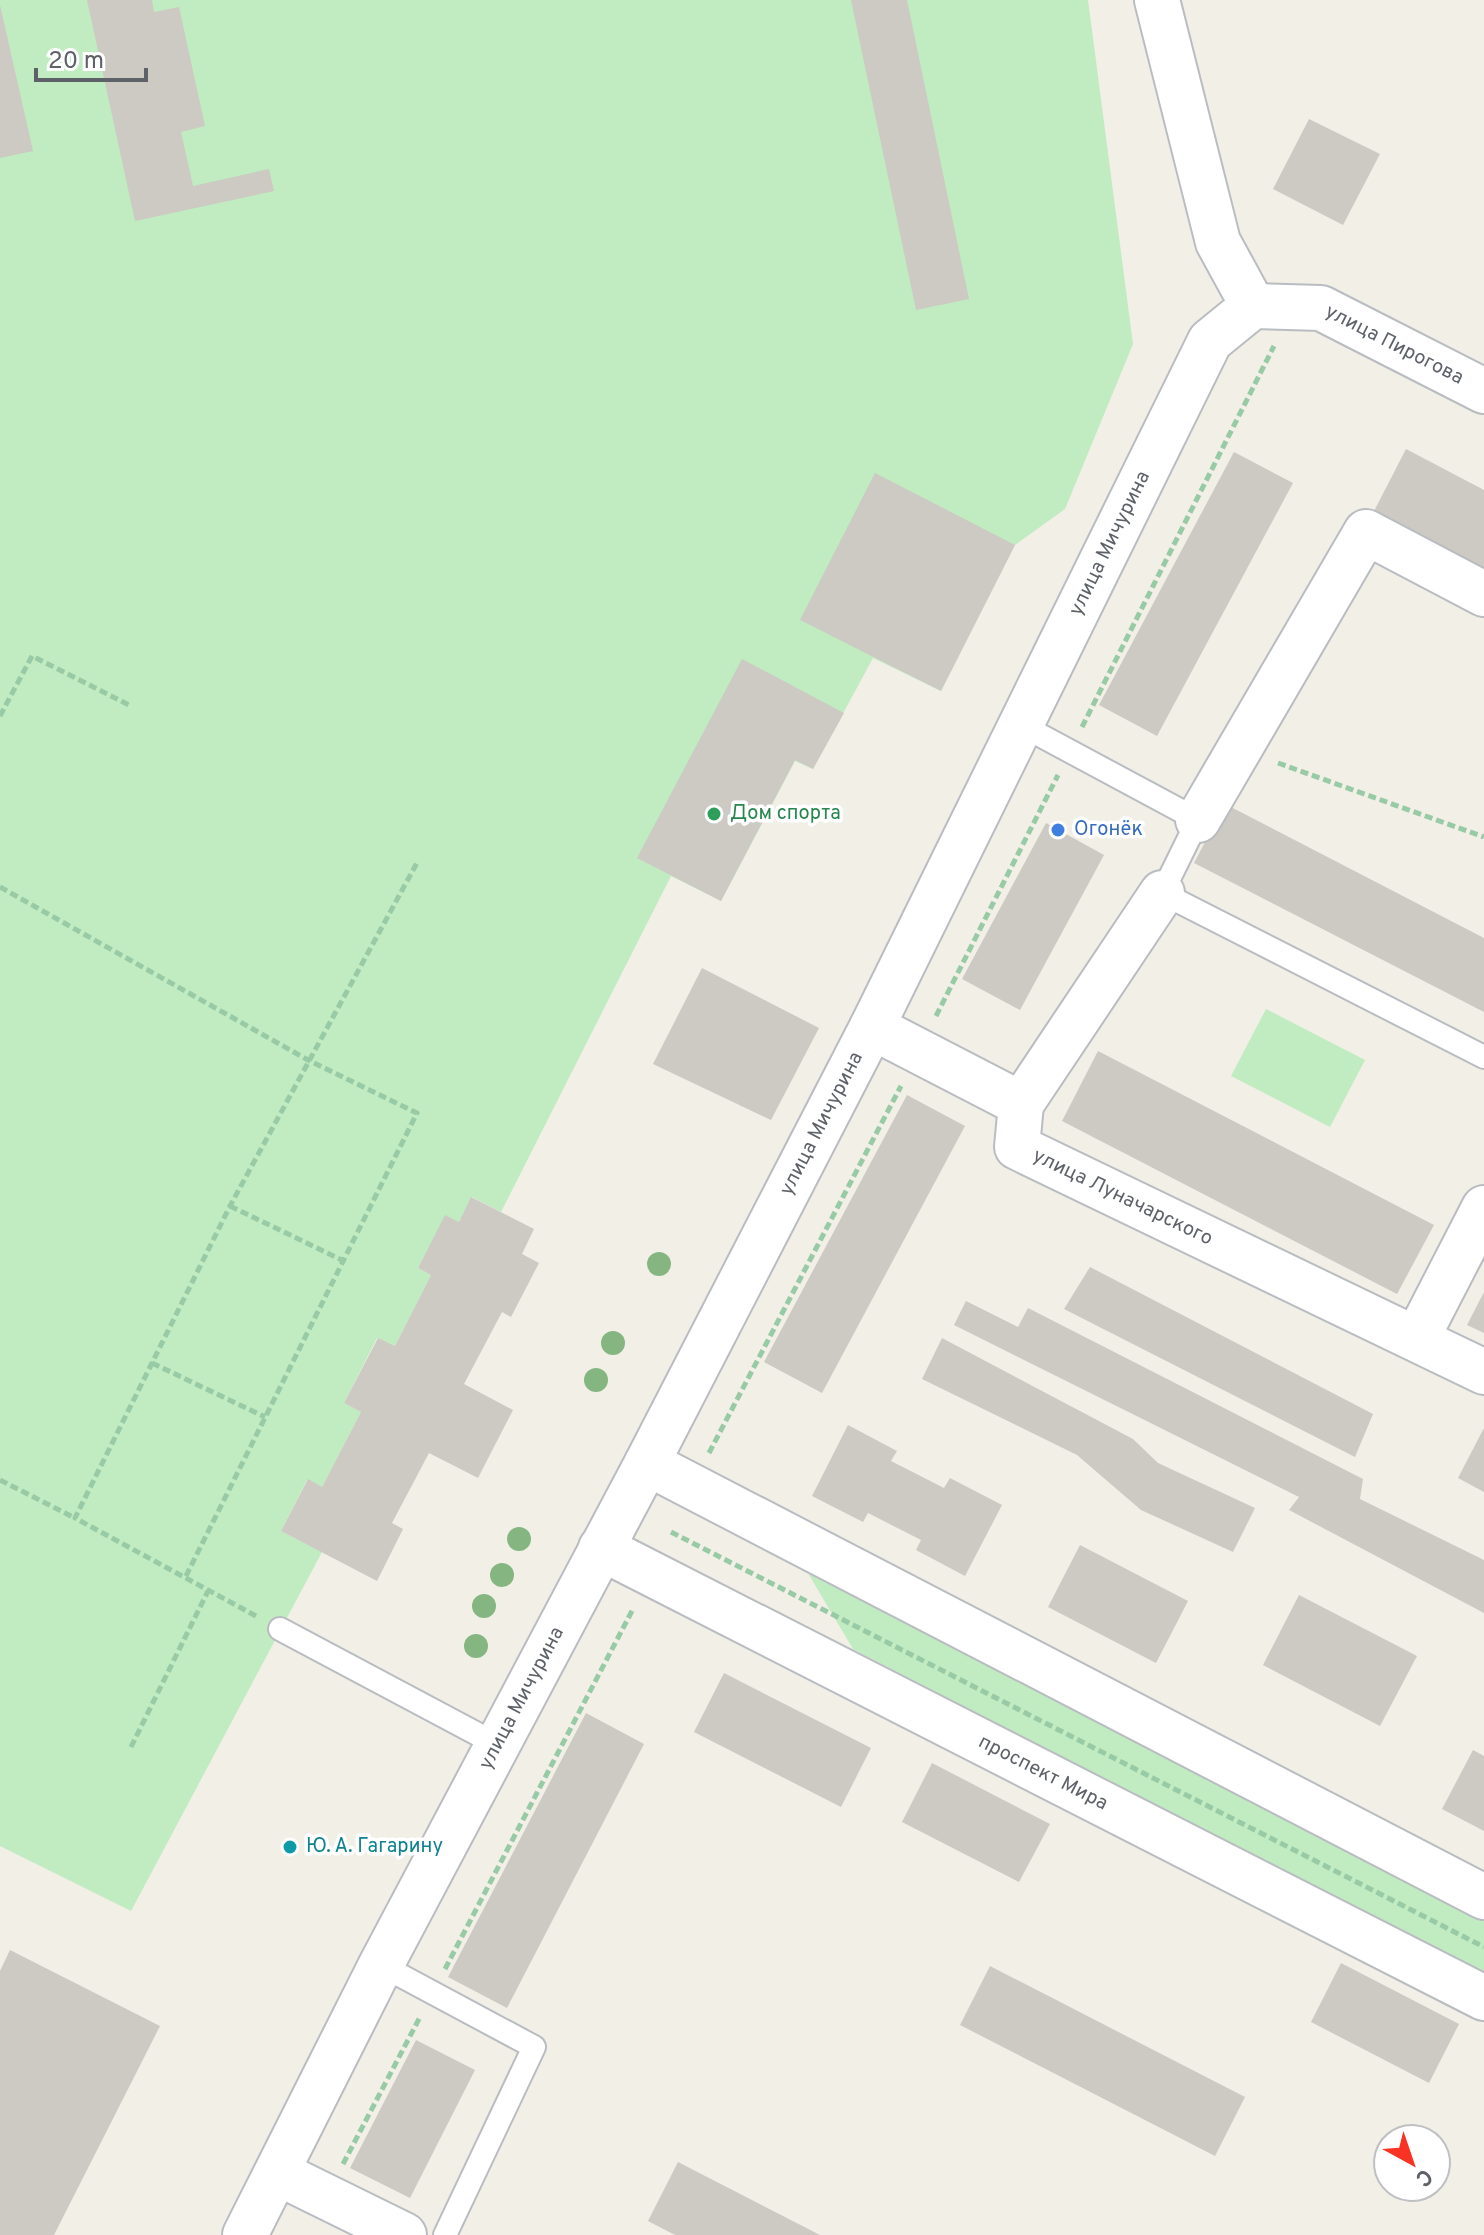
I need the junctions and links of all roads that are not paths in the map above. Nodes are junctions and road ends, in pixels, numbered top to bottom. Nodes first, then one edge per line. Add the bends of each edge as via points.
1 (1157, 0) edge
2 (1253, 306) junction
3 (1484, 391) edge
4 (1484, 594) edge
5 (1021, 725) junction
6 (1198, 820) junction
7 (1162, 893) junction
8 (872, 1027) junction
9 (1484, 1057) edge
10 (1021, 1104) junction
11 (1484, 1208) edge
12 (1417, 1338) junction
13 (1484, 1372) edge
14 (647, 1463) junction
15 (601, 1548) junction
16 (280, 1629) road end
17 (498, 1745) junction
18 (1484, 1897) edge
19 (381, 1965) junction
20 (1484, 1998) edge
21 (278, 2173) junction
22 (245, 2235) edge
23 (404, 2235) edge
24 (445, 2235) edge

1 - 2 street via 1218,242
2 - 3 street, улица Пирогова via 1321,308
2 - 5 street, улица Мичурина via 1210,341
4 - 6 street via 1366,532
5 - 6 lane
5 - 8 street, улица Мичурина
6 - 7 lane
7 - 9 lane
7 - 10 street
8 - 10 street
8 - 14 street, улица Мичурина
10 - 12 street, улица Луначарского via 1017,1147
11 - 12 street
12 - 13 street, улица Луначарского
14 - 15 street, улица Мичурина
14 - 18 street
15 - 17 street, улица Мичурина
15 - 20 street, проспект Мира
16 - 17 lane
17 - 19 street, улица Мичурина
19 - 21 street, улица Мичурина
19 - 24 lane via 534,2047
21 - 22 street, улица Мичурина
21 - 23 street

